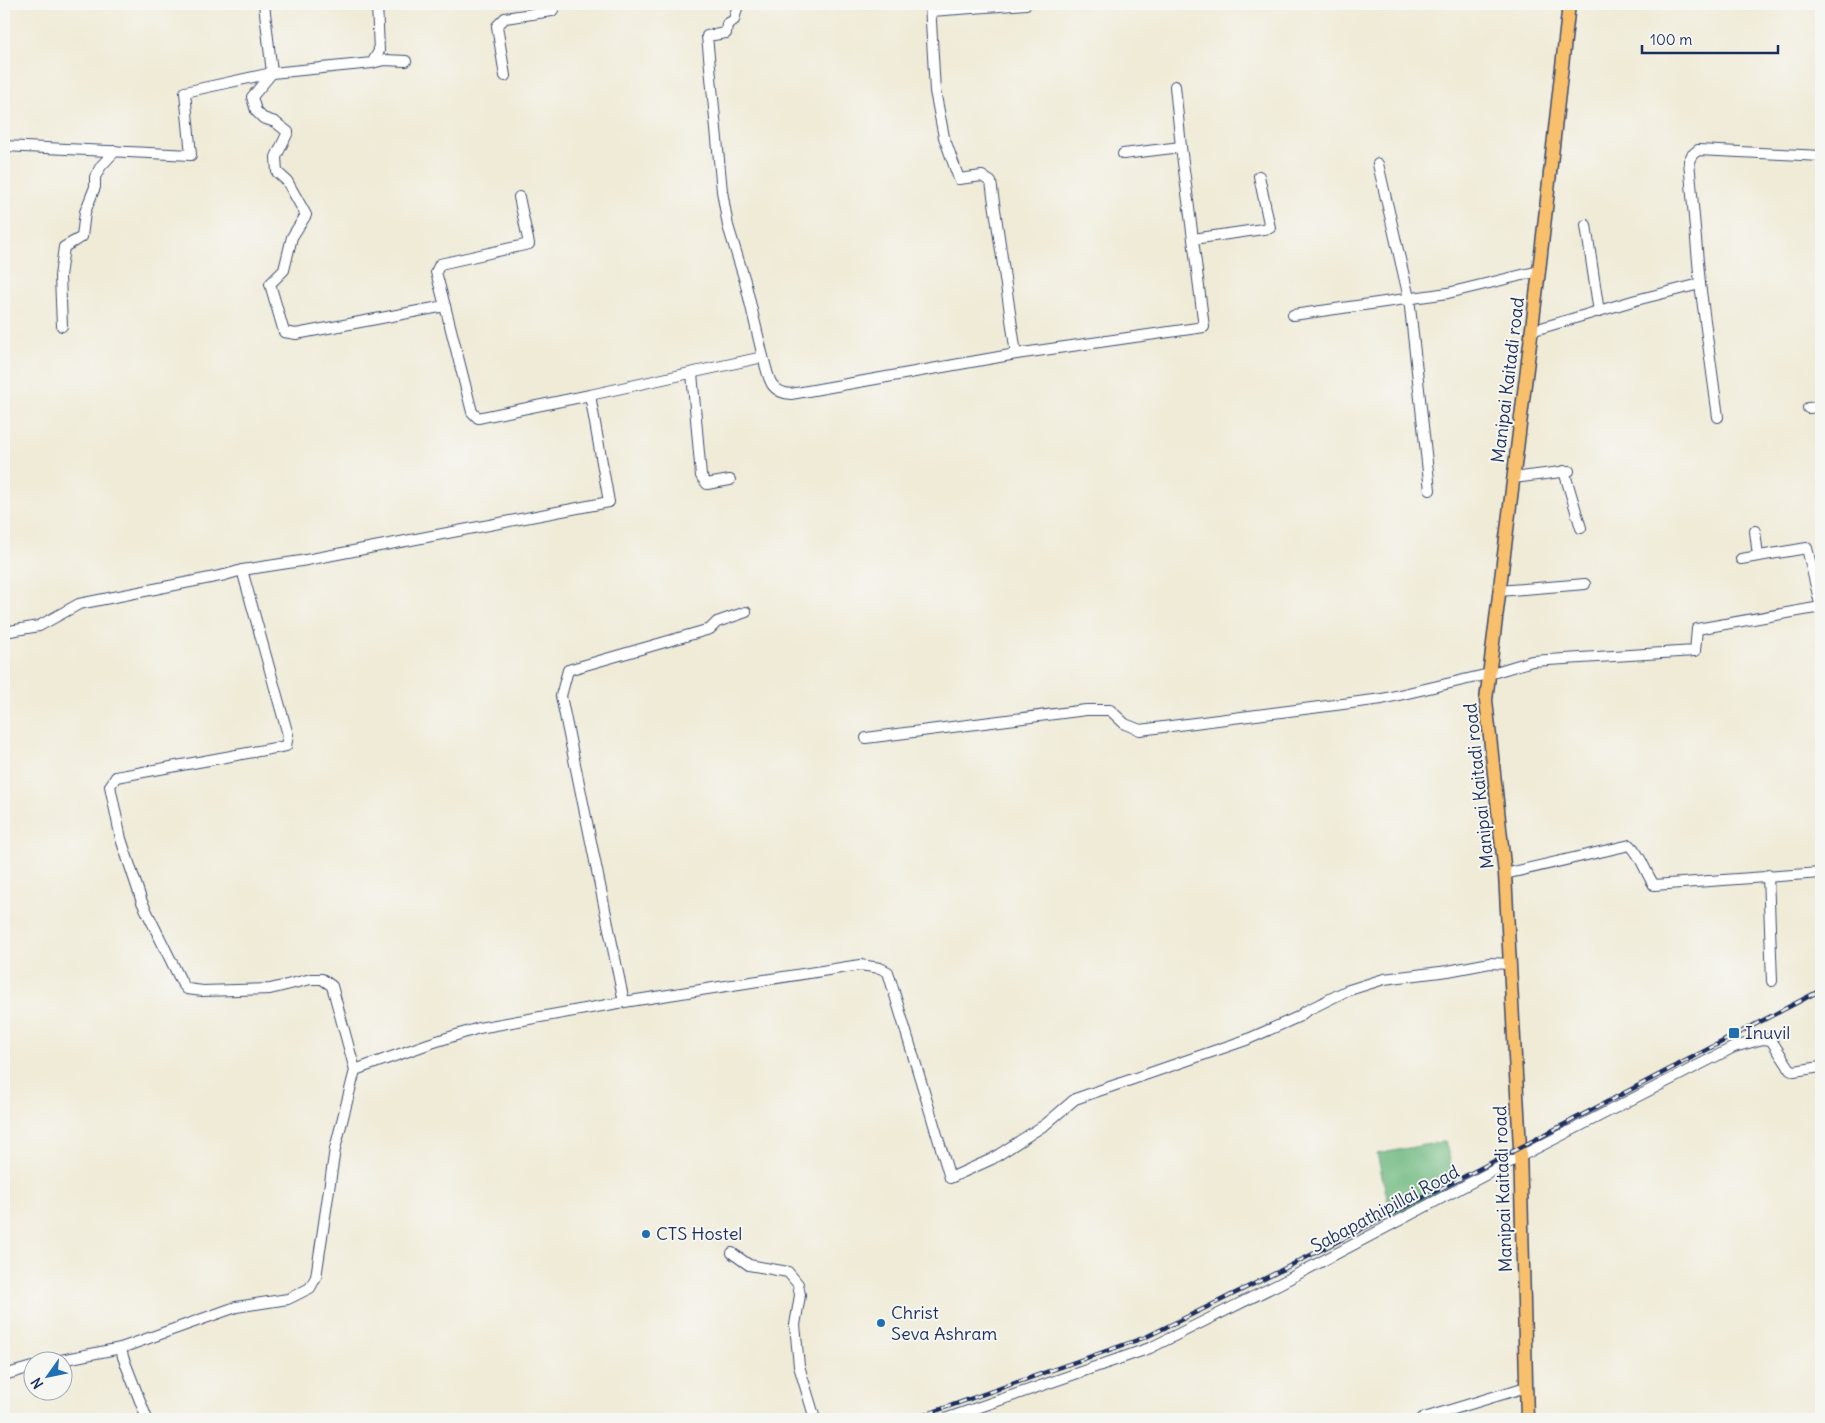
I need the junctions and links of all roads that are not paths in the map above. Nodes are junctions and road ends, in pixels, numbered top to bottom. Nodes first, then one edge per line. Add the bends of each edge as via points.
1 (264, 4) edge
2 (377, 4) edge
3 (557, 4) edge
4 (738, 4) edge
5 (1026, 4) edge
6 (1569, 4) edge
7 (930, 7) edge
8 (406, 61) dead end
9 (372, 63) junction
10 (272, 72) junction
11 (505, 76) dead end
12 (1175, 86) dead end
13 (4, 146) edge
14 (1181, 147) junction
15 (116, 152) junction
16 (1123, 154) dead end
17 (1821, 156) edge
18 (1378, 164) dead end
19 (1259, 176) dead end
20 (520, 198) dead end
21 (1586, 225) dead end
22 (1193, 239) junction
23 (1539, 271) junction
24 (1700, 284) junction
25 (1409, 298) junction
26 (445, 306) junction
27 (1599, 312) junction
28 (1292, 315) dead end
29 (62, 326) dead end
30 (1531, 331) junction
31 (1016, 354) junction
32 (763, 357) junction
33 (692, 373) junction
34 (590, 396) junction
35 (1821, 407) edge
36 (1808, 408) dead end
37 (1718, 417) dead end
38 (1513, 478) junction
39 (730, 480) dead end
40 (1430, 490) dead end
41 (1581, 528) dead end
42 (1755, 531) dead end
43 (1758, 556) junction
44 (1741, 559) dead end
45 (242, 570) junction
46 (1585, 584) dead end
47 (1499, 591) junction
48 (1821, 608) edge
49 (746, 612) dead end
50 (4, 632) edge
51 (1489, 674) junction
52 (866, 738) dead end
53 (1821, 873) edge
54 (1505, 874) junction
55 (1768, 875) junction
56 (1510, 964) junction
57 (1772, 981) dead end
58 (624, 1002) junction
59 (1821, 1067) edge
60 (356, 1070) junction
61 (1520, 1156) junction
62 (732, 1253) dead end
63 (120, 1348) junction
64 (72, 1358) edge
65 (22, 1370) edge
66 (4, 1375) edge
67 (1526, 1387) junction
68 (147, 1419) edge
69 (814, 1419) edge
70 (945, 1419) edge
71 (1422, 1419) edge
72 (1527, 1419) edge

1 - 10 street
2 - 9 street via 379,51
3 - 11 street via 552,11 504,18 498,26
4 - 32 street via 734,20 727,24 726,33 707,36 728,226
5 - 7 street
6 - 23 main road, Manipai Kaitadi road
7 - 31 street via 935,91 944,137 959,179 982,176 991,182
8 - 9 street
9 - 10 street
10 - 15 street via 185,92 191,155
10 - 26 street via 252,97 256,111 263,118 276,122 288,132 276,156 277,172 287,181 306,215 292,237 284,270 270,284 284,332 296,334
12 - 14 street
13 - 15 street
14 - 16 street
14 - 22 street
15 - 29 street via 95,177 82,236 64,247 60,276
17 - 24 street via 1698,150 1692,155 1689,162
18 - 25 street
19 - 22 street via 1270,228
20 - 26 street via 529,244 440,264 436,272
21 - 27 street
22 - 31 street via 1204,327
23 - 25 street via 1448,293
23 - 30 main road, Manipai Kaitadi road
24 - 27 street
24 - 37 street
25 - 28 street
25 - 40 street
26 - 34 street via 472,412 478,418
27 - 30 street
30 - 38 main road, Manipai Kaitadi road
31 - 32 street via 791,394 779,393 772,387
32 - 33 street
33 - 34 street
33 - 39 street via 701,476 707,484
34 - 45 street via 609,502
35 - 36 street
38 - 41 street via 1566,471
38 - 47 main road, Manipai Kaitadi road
42 - 43 street
43 - 44 street
43 - 48 street via 1807,548
45 - 50 street via 79,604 39,626
45 - 60 street via 288,735 286,746 116,777 110,786 121,839 142,902 188,989 270,989 322,979 332,986
46 - 47 street
47 - 51 main road, Manipai Kaitadi road
48 - 51 street via 1697,628 1696,651 1532,661
49 - 58 street via 717,622 710,630 568,670 561,696
51 - 52 street via 1382,699 1140,730 1125,724 1110,710 1086,710
51 - 54 main road, Manipai Kaitadi road via 1486,700
53 - 55 street
54 - 55 street via 1630,845 1654,885
54 - 56 main road, Manipai Kaitadi road
55 - 57 street
56 - 58 street via 1490,963 1384,979 1346,991 1246,1040 1075,1099 1046,1124 992,1159 950,1178 888,972 860,965
56 - 61 main road, Manipai Kaitadi road
58 - 60 street via 479,1028
59 - 61 street, Sabapathipillai Road via 1790,1069 1771,1040 1734,1046
60 - 63 street via 335,1149 316,1277 310,1288 288,1299 236,1308
61 - 67 main road, Manipai Kaitadi road
61 - 70 street, Sabapathipillai Road via 1279,1284 1150,1348
62 - 69 street via 749,1265 788,1272 798,1284 800,1295 795,1325 799,1366
63 - 64 street
63 - 68 street
65 - 66 street
67 - 71 street
67 - 72 main road, Manipai Kaitadi road

